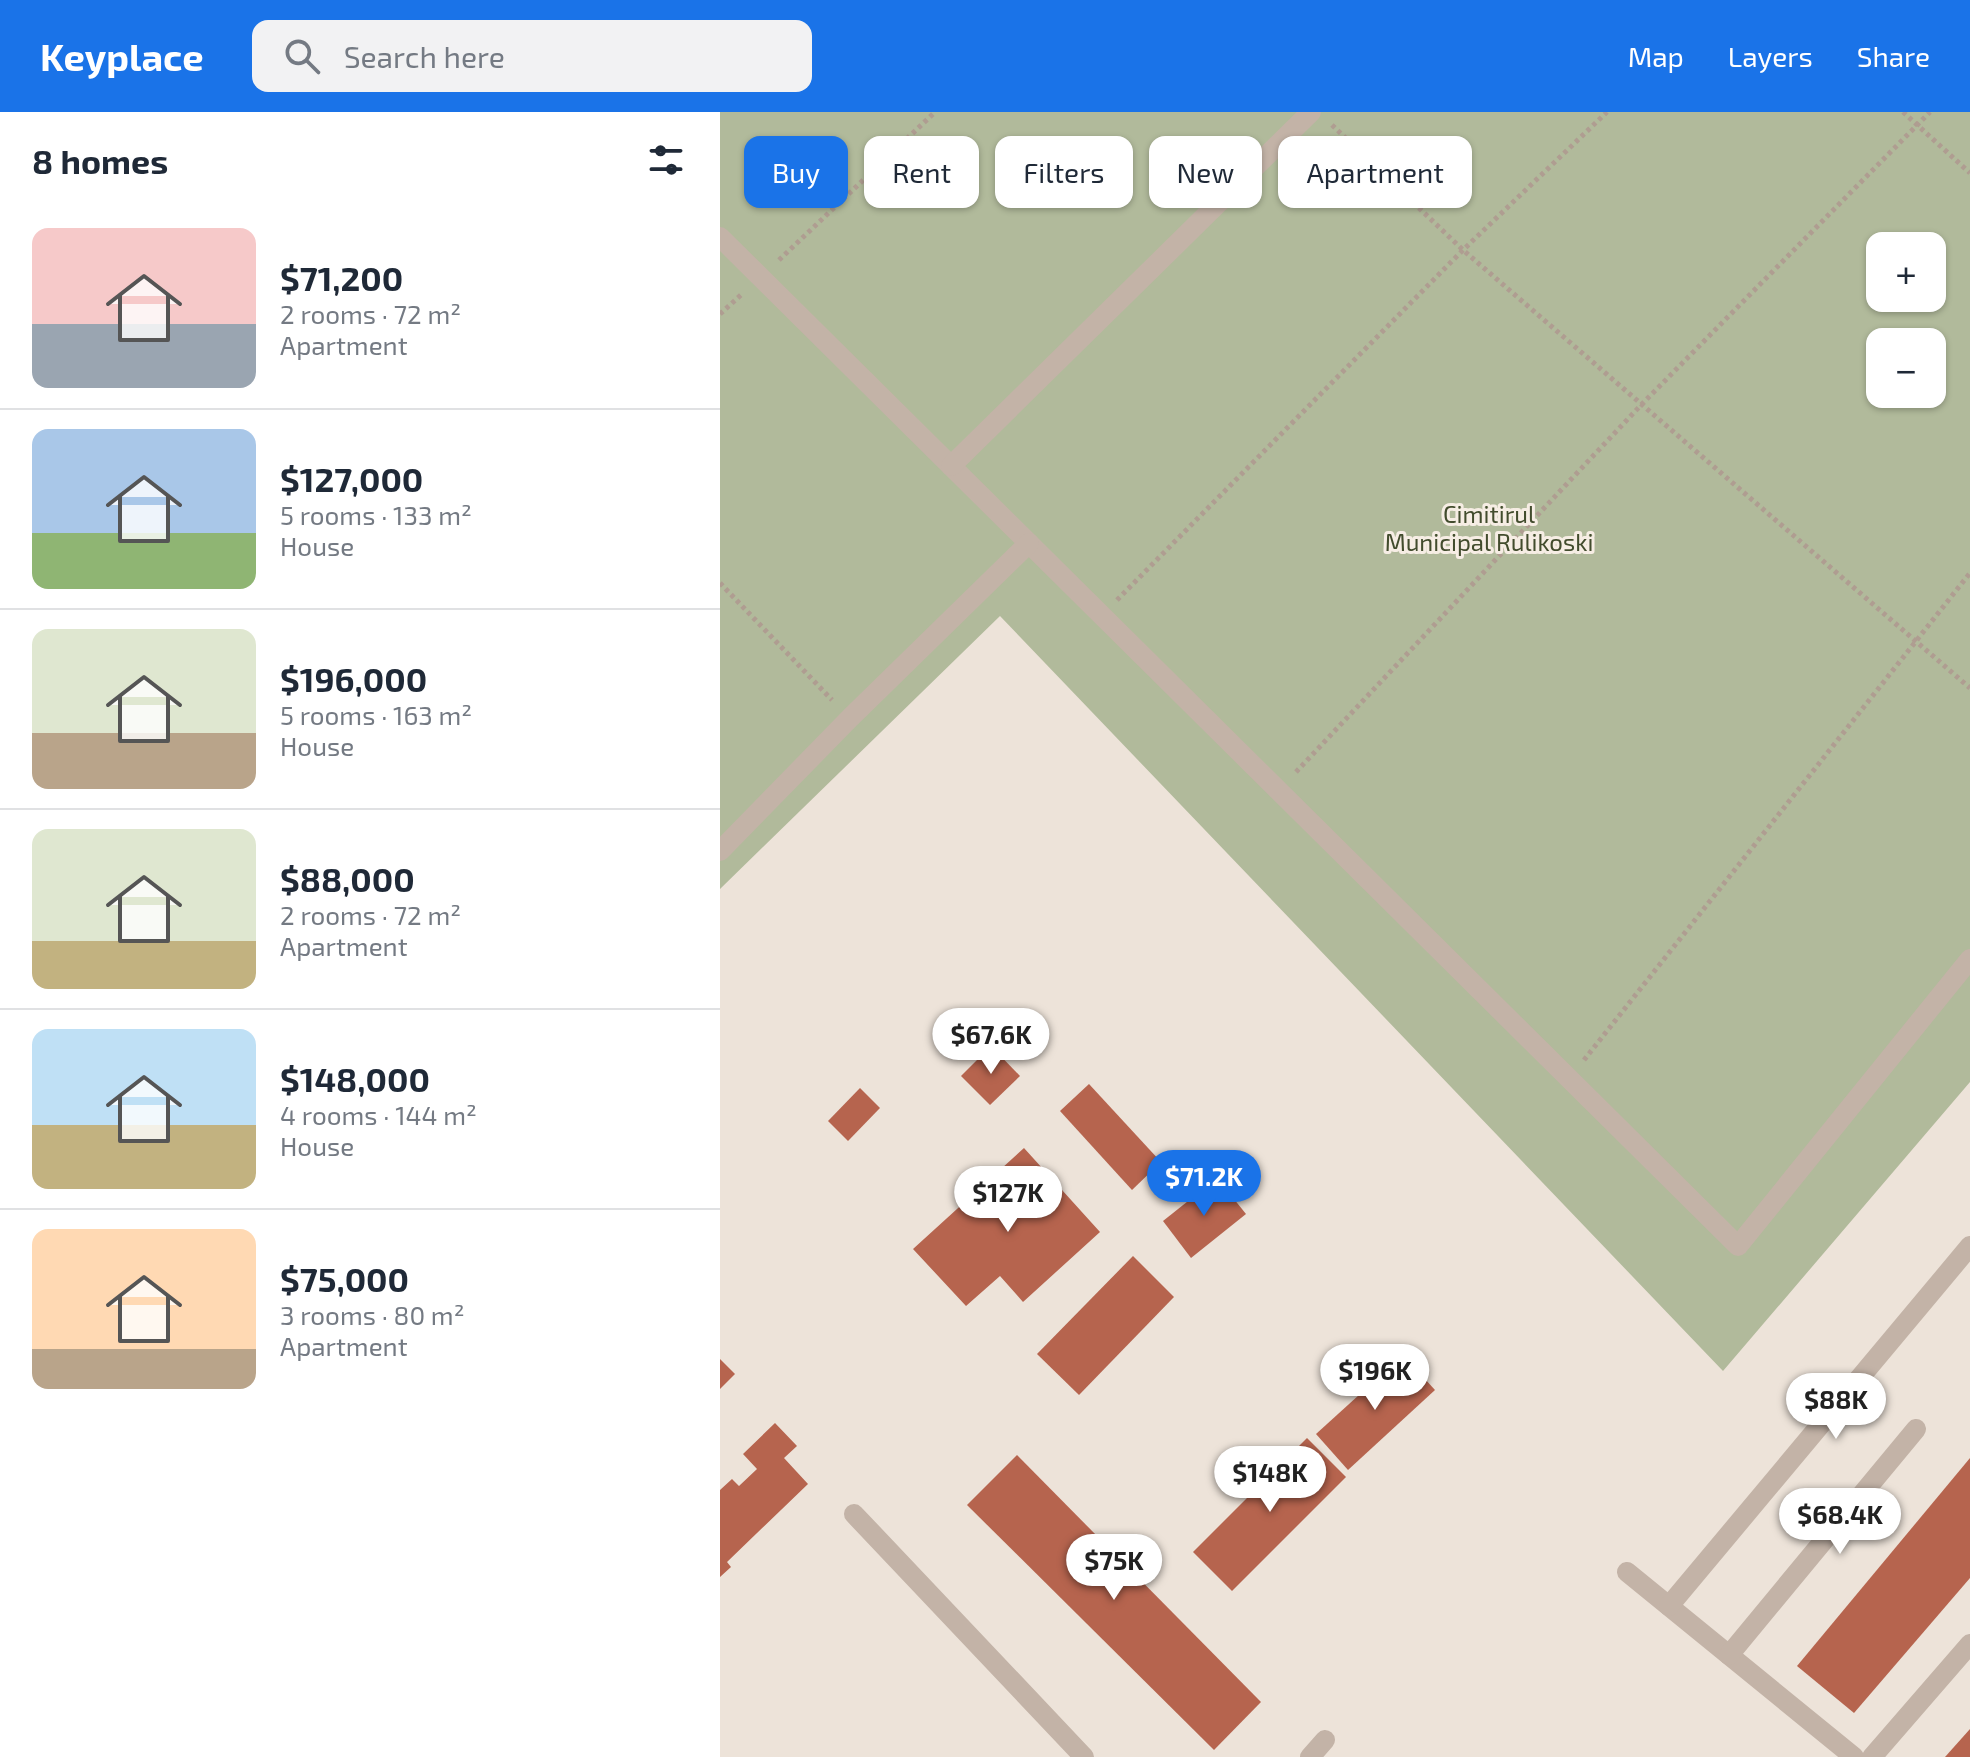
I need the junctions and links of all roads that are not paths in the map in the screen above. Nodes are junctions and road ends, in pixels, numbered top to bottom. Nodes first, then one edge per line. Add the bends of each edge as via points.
1 (1311, 112) edge
2 (720, 237) edge
3 (951, 466) junction
4 (1029, 543) junction
5 (720, 851) edge
6 (1970, 959) edge
7 (1970, 1246) edge
8 (1916, 1429) dead end
9 (854, 1514) dead end
10 (1627, 1572) dead end
11 (1669, 1606) junction
12 (1970, 1644) edge
13 (1729, 1655) junction
14 (1325, 1740) dead end
15 (1084, 1757) edge
16 (1310, 1757) edge
17 (1854, 1757) edge
18 (1872, 1757) edge

1 - 3 street
2 - 3 street
3 - 4 street
4 - 5 street
4 - 6 street via 1738,1246
7 - 11 street
8 - 13 street
9 - 15 street
10 - 11 street
11 - 13 street
12 - 18 street
13 - 17 street
14 - 16 street

